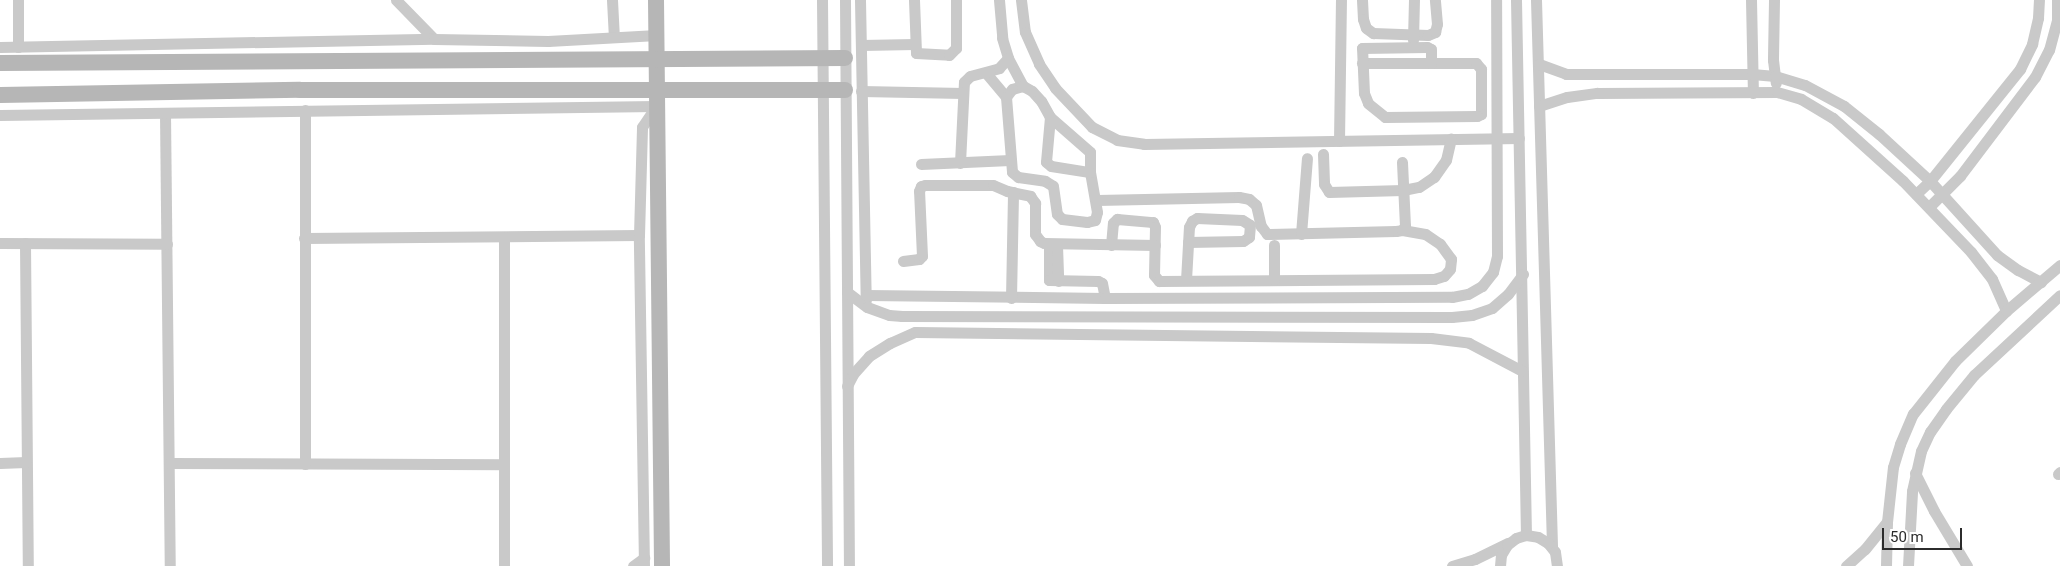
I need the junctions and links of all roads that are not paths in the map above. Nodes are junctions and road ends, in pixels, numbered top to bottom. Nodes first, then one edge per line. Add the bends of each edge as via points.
1 (18, 0) edge
2 (396, 0) edge
3 (612, 0) edge
4 (656, 0) edge
5 (822, 0) edge
6 (845, 0) edge
7 (860, 0) edge
8 (914, 0) edge
9 (956, 0) edge
10 (999, 0) edge
11 (1021, 0) edge
12 (1341, 0) edge
13 (1362, 0) edge
14 (1414, 0) edge
15 (1436, 0) edge
16 (1496, 0) edge
17 (1516, 0) edge
18 (1536, 0) edge
19 (1751, 0) edge
20 (1774, 0) edge
21 (2039, 0) edge
22 (2057, 0) edge
23 (1413, 34) junction
24 (656, 35) junction
25 (614, 37) junction
26 (434, 39) junction
27 (915, 44) junction
28 (861, 45) junction
29 (0, 47) edge
30 (18, 47) junction
31 (1413, 47) junction
32 (657, 58) junction
33 (822, 58) junction
34 (845, 58) junction
35 (1008, 58) junction
36 (0, 62) edge
37 (1362, 63) junction
38 (1431, 63) junction
39 (1539, 64) junction
40 (986, 73) junction
41 (1752, 74) junction
42 (1775, 76) junction
43 (1023, 86) junction
44 (823, 90) junction
45 (853, 90) junction
46 (1753, 92) junction
47 (1777, 92) junction
48 (962, 93) junction
49 (0, 95) edge
50 (1006, 97) junction
51 (656, 99) junction
52 (1539, 106) junction
53 (305, 110) junction
54 (165, 113) junction
55 (0, 114) edge
56 (1050, 117) junction
57 (1519, 138) junction
58 (1451, 139) junction
59 (1498, 139) junction
60 (1340, 141) junction
61 (1323, 154) dead end
62 (1307, 158) dead end
63 (1010, 160) junction
64 (1402, 162) dead end
65 (960, 163) junction
66 (921, 164) dead end
67 (1051, 166) junction
68 (1090, 172) junction
69 (1930, 181) junction
70 (1049, 183) junction
71 (1403, 190) junction
72 (1013, 192) junction
73 (1916, 194) junction
74 (1943, 195) junction
75 (1097, 200) junction
76 (1928, 207) junction
77 (1402, 230) junction
78 (1013, 234) junction
79 (1035, 234) junction
80 (1301, 234) junction
81 (639, 235) junction
82 (504, 237) junction
83 (304, 238) junction
84 (1188, 242) junction
85 (0, 243) edge
86 (25, 243) junction
87 (167, 244) junction
88 (1053, 244) junction
89 (1111, 245) junction
90 (1274, 245) dead end
91 (1155, 246) junction
92 (903, 261) dead end
93 (2060, 265) edge
94 (1522, 274) junction
95 (1274, 279) junction
96 (1186, 280) junction
97 (2041, 282) junction
98 (847, 292) junction
99 (2060, 295) edge
100 (1011, 298) junction
101 (1105, 298) junction
102 (866, 301) junction
103 (2006, 312) junction
104 (915, 316) junction
105 (915, 332) junction
106 (1522, 371) junction
107 (847, 386) junction
108 (26, 462) junction
109 (0, 463) edge
110 (169, 463) junction
111 (304, 464) junction
112 (504, 464) junction
113 (1915, 472) junction
114 (1887, 522) junction
115 (1526, 535) junction
116 (1512, 541) junction
117 (1552, 547) junction
118 (644, 562) edge
119 (1561, 565) edge
120 (28, 566) edge
121 (170, 566) edge
122 (504, 566) edge
123 (632, 566) edge
124 (662, 566) edge
125 (826, 566) edge
126 (849, 566) edge
127 (1452, 566) edge
128 (1500, 566) edge
129 (1846, 566) edge
130 (1886, 566) edge
131 (1908, 566) edge
132 (1967, 566) edge

1 - 30 street
2 - 26 street
3 - 25 street
4 - 24 street
5 - 33 street
6 - 34 street
7 - 28 street
8 - 27 street
9 - 27 street via 956,48 953,52 949,55 920,55 916,53
10 - 35 street via 1002,38
11 - 60 street via 1025,32 1039,64 1092,127 1116,140 1144,144
12 - 60 street
13 - 23 street via 1366,28 1373,33
14 - 23 street
15 - 23 street via 1434,32
16 - 59 street
17 - 57 street
18 - 39 street
19 - 41 street
20 - 42 street
21 - 69 street via 2032,44 2020,69
22 - 74 street via 2057,20 2049,50 2035,77
23 - 31 street
24 - 25 street
24 - 32 street
25 - 26 street via 548,41
26 - 30 street
27 - 28 street
28 - 45 street
29 - 30 street
31 - 37 street via 1362,48
31 - 38 street via 1430,49
32 - 33 street
32 - 36 street
32 - 51 street
33 - 34 street
33 - 44 street
34 - 45 street
35 - 40 street via 999,68
35 - 43 street
37 - 38 street
37 - 38 street via 1368,103 1385,117 1480,114 1481,70 1476,62
39 - 41 street via 1556,72 1576,75
39 - 52 street
40 - 48 street via 966,78
40 - 50 street
41 - 42 street
41 - 46 street
42 - 47 street
42 - 69 street via 1812,88 1844,106
43 - 50 street via 1012,88
43 - 56 street via 1042,100
44 - 45 street
44 - 51 street
44 - 125 street
45 - 48 street
45 - 98 street
45 - 102 street
46 - 47 street
46 - 52 street via 1597,92
47 - 73 street via 1801,99 1823,111
48 - 65 street
49 - 51 street via 300,90
50 - 63 street
51 - 53 street
51 - 81 street via 642,127
51 - 124 street
52 - 117 street
53 - 54 street
53 - 83 street
54 - 55 street
54 - 87 street
56 - 67 street via 1045,156
56 - 68 street via 1090,152
57 - 59 street
57 - 94 street
58 - 59 street
58 - 60 street
58 - 71 street via 1446,160 1434,178 1419,187
59 - 101 street via 1497,256 1492,272 1482,286 1468,294 1452,298
61 - 71 street via 1324,184 1329,192
62 - 80 street
63 - 65 street
63 - 70 street via 1014,175
64 - 71 street
65 - 66 street
67 - 68 street
67 - 70 street
68 - 75 street
69 - 73 street
69 - 74 street
70 - 75 street via 1054,190 1057,214 1062,219 1095,220
71 - 77 street via 1405,226
72 - 78 street
72 - 79 street via 1033,199
72 - 92 street via 990,185 923,185 920,191 922,256
73 - 76 street
74 - 76 street
74 - 97 street via 1997,255
75 - 80 street via 1249,199 1256,205 1261,226 1267,234
76 - 103 street via 1986,270
77 - 80 street
77 - 95 street via 1426,234 1440,244 1450,258 1450,269 1444,276 1434,279
78 - 79 street
78 - 100 street
79 - 88 street via 1040,241
81 - 82 street
81 - 118 street
82 - 83 street
82 - 112 street
83 - 111 street
84 - 84 street via 1189,227 1198,218 1242,220 1250,225 1249,236 1242,241
84 - 96 street
85 - 86 street
86 - 87 street
86 - 108 street
87 - 110 street
88 - 89 street
88 - 101 street via 1049,278 1052,281 1098,281 1102,283
89 - 91 street
89 - 91 street via 1113,223 1119,219 1153,222
90 - 95 street
91 - 96 street via 1156,280
93 - 97 street
94 - 104 street via 1508,294 1492,308 1452,317
94 - 106 street
95 - 96 street
97 - 103 street
98 - 102 street
98 - 107 street
99 - 113 street via 1960,391 1930,432
100 - 101 street
100 - 102 street
102 - 104 street via 889,315
103 - 114 street via 1945,372 1913,414 1893,467
104 - 105 street
105 - 106 street via 1431,338 1469,343
105 - 107 street via 869,356
106 - 115 street
107 - 126 street
108 - 109 street
108 - 120 street
110 - 111 street
110 - 121 street
111 - 112 street
112 - 122 street
113 - 131 street
113 - 132 street via 1946,534
114 - 129 street
114 - 130 street
115 - 116 street
115 - 117 street via 1538,537
116 - 127 street
116 - 128 street via 1504,550
117 - 119 street
118 - 123 street

